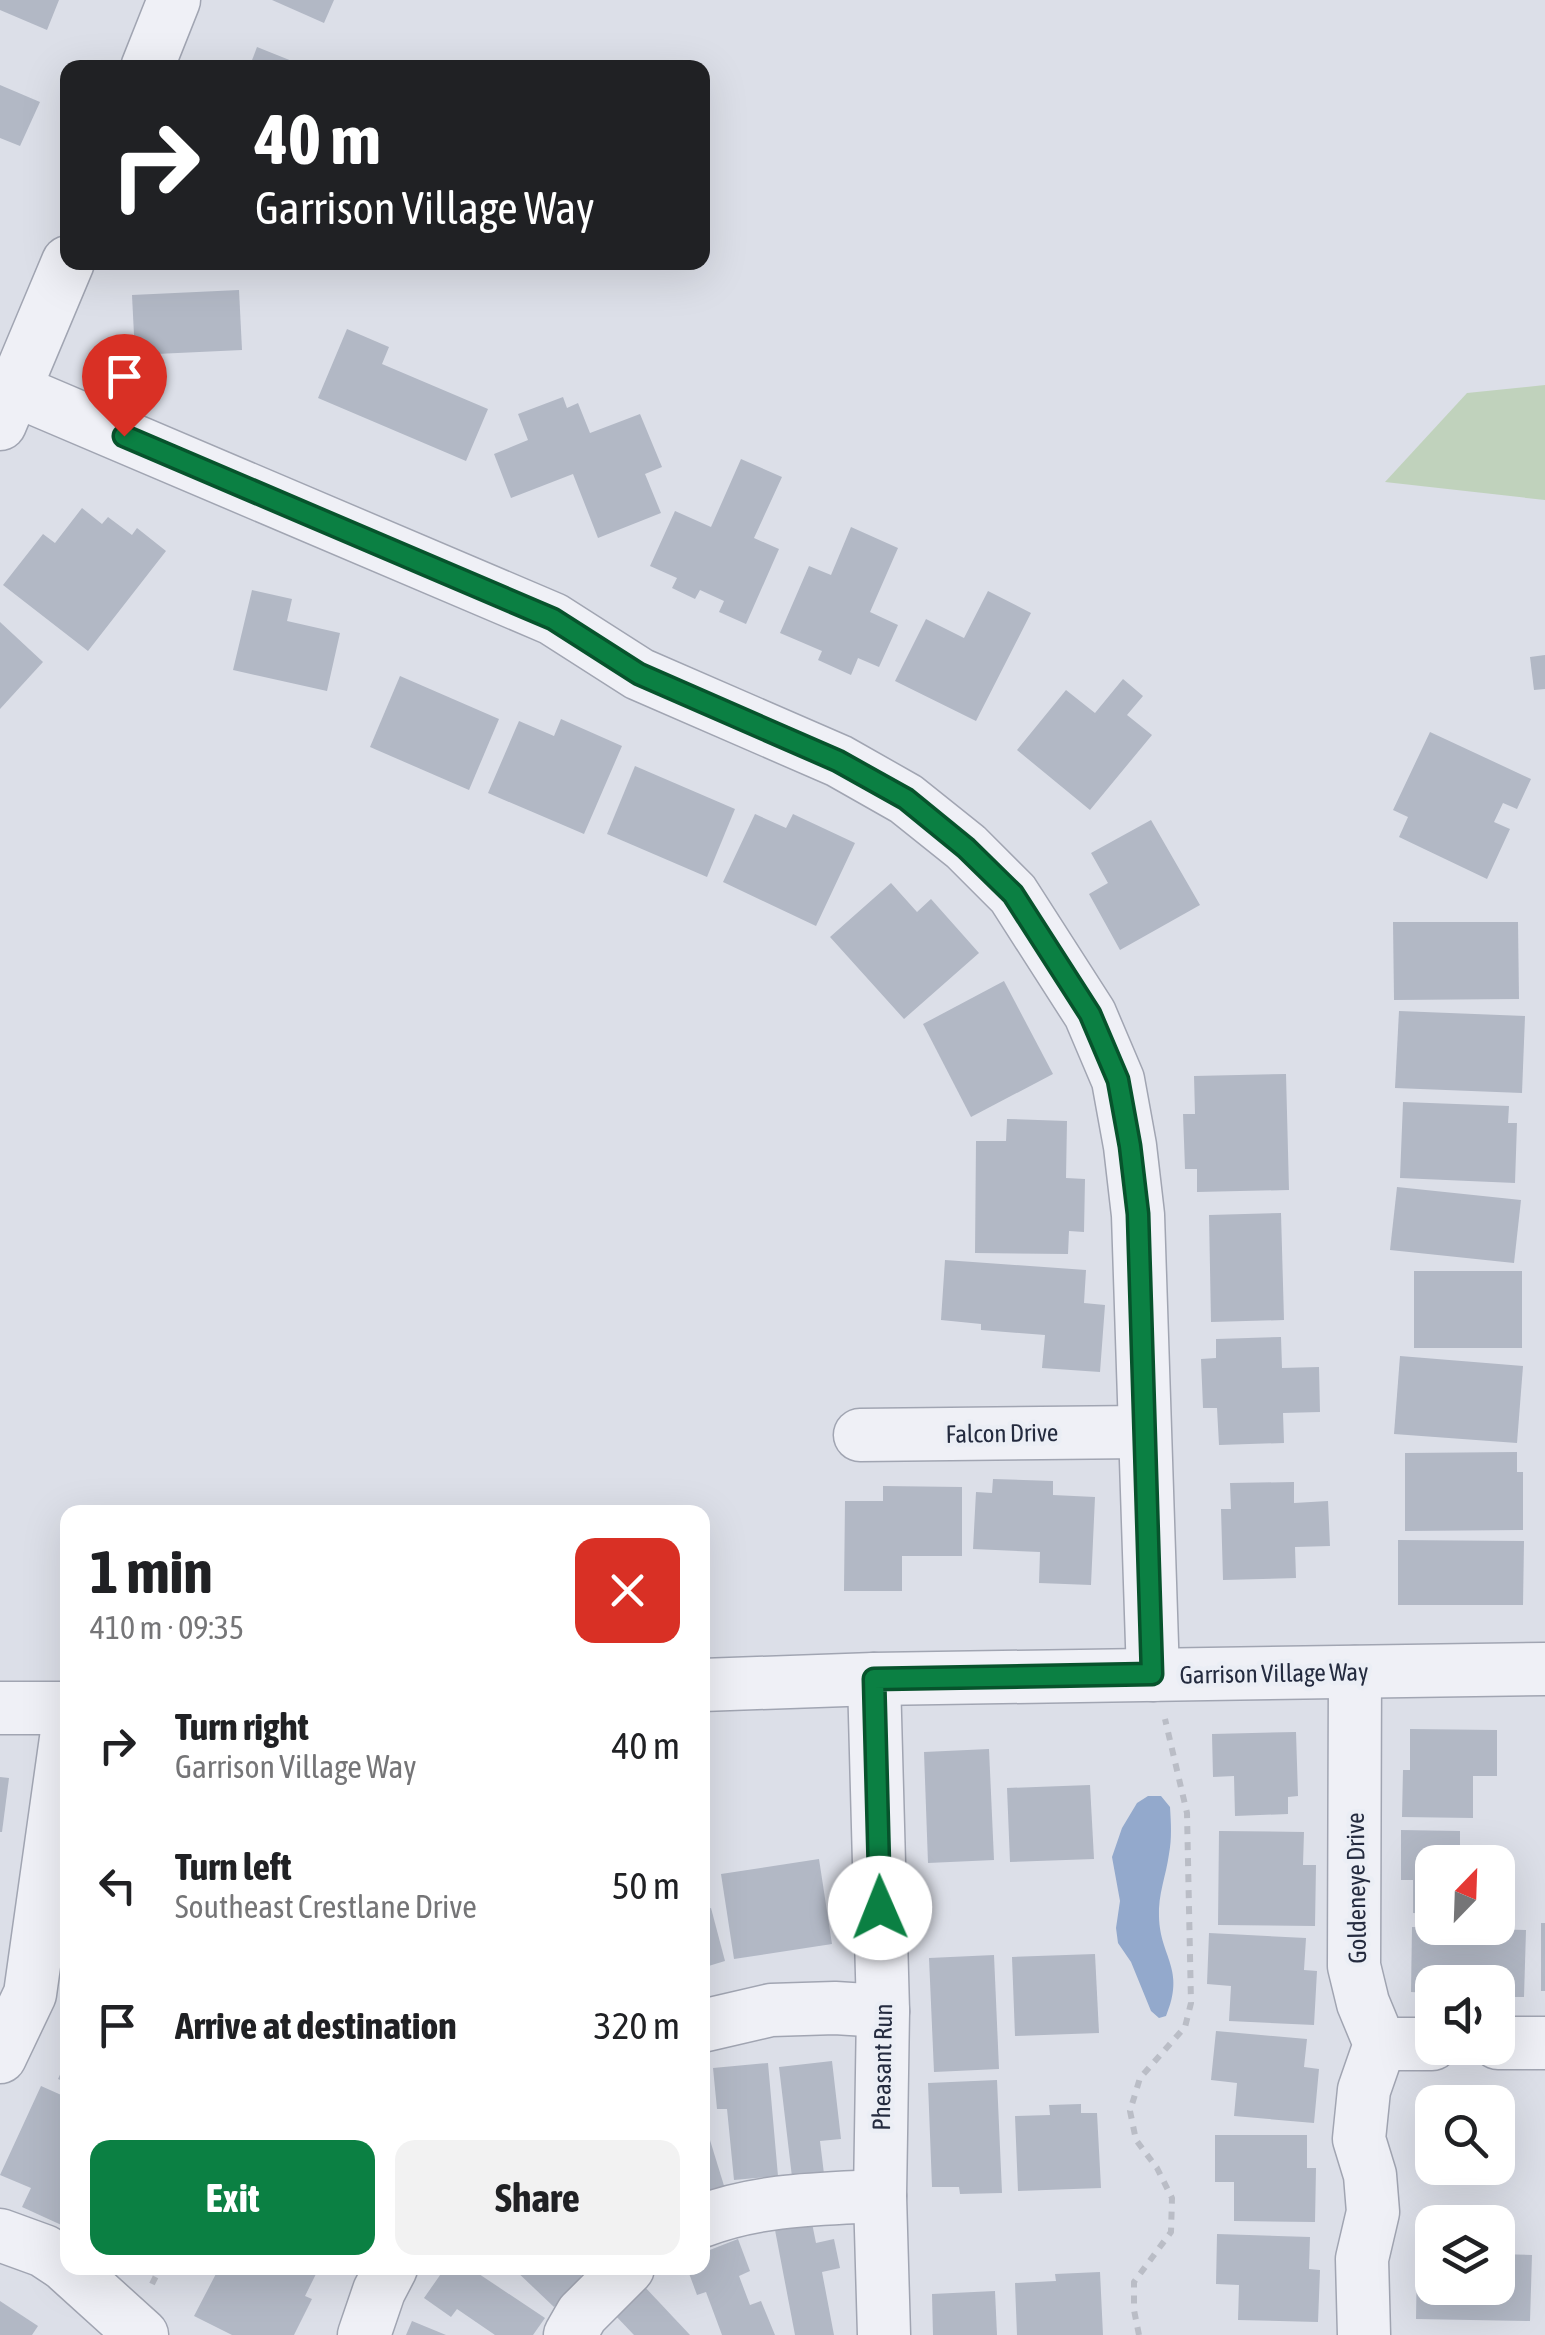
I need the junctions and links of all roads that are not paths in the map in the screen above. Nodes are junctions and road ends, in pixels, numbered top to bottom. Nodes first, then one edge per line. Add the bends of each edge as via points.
1 (174, 0) edge
2 (150, 60) edge
3 (65, 270) edge
4 (8, 407) edge
5 (1143, 1432) junction
6 (860, 1435) dead end
7 (1545, 1669) edge
8 (1355, 1672) junction
9 (1152, 1674) junction
10 (874, 1679) junction
11 (710, 1685) edge
12 (0, 1708) edge
13 (60, 1708) edge
14 (60, 1781) edge
15 (883, 2011) junction
16 (710, 2024) edge
17 (1545, 2042) edge
18 (1515, 2043) edge
19 (1380, 2044) junction
20 (1415, 2044) edge
21 (0, 2057) edge
22 (880, 2196) junction
23 (710, 2219) edge
24 (0, 2235) edge
25 (60, 2262) edge
26 (76, 2275) edge
27 (388, 2275) edge
28 (621, 2275) edge
29 (142, 2335) edge
30 (364, 2335) edge
31 (570, 2335) edge
32 (884, 2335) edge
33 (1364, 2335) edge

1 - 2 street
3 - 4 street
4 - 5 street via 553,619 639,674 838,761 906,799 966,848 1013,894 1052,952 1090,1014 1118,1080 1138,1214
5 - 6 street, Falcon Drive
5 - 9 street
7 - 8 street, Garrison Village Way
8 - 9 street, Garrison Village Way
8 - 19 street, Goldeneye Drive via 1354,1966
9 - 10 street, Garrison Village Way
10 - 11 street, Garrison Village Way
10 - 15 street, Pheasant Run
12 - 13 street
14 - 21 street via 30,1994
15 - 16 street via 771,2010
15 - 22 street, Pheasant Run
17 - 18 street
19 - 20 street
19 - 33 street via 1364,2090 1359,2139 1373,2212 1362,2259
22 - 23 street via 783,2202
22 - 32 street, Pheasant Run
24 - 25 street
26 - 29 street
27 - 30 street
28 - 31 street

